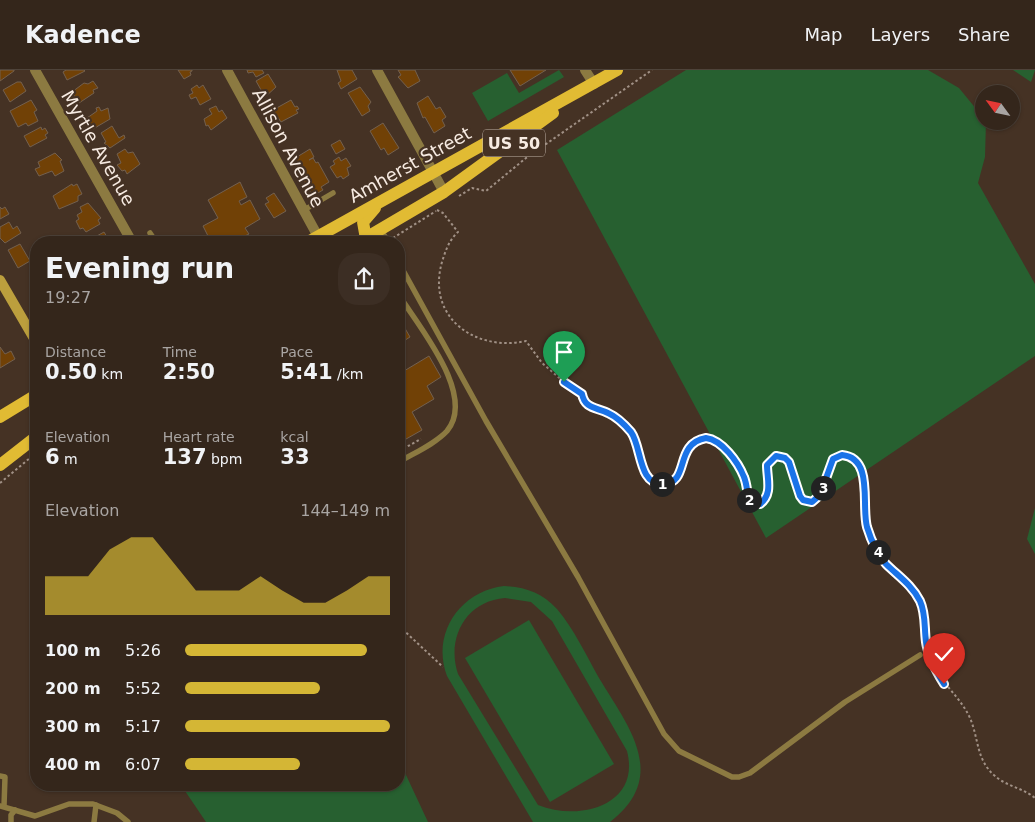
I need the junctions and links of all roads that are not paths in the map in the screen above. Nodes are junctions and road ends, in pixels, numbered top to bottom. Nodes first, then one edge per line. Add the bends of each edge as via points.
1 (35, 70) edge
2 (227, 70) edge
3 (377, 70) edge
4 (585, 70) edge
5 (617, 70) edge
6 (588, 87) junction
7 (432, 173) junction
8 (444, 192) junction
9 (333, 194) dead end
10 (386, 198) junction
11 (304, 210) junction
12 (381, 230) junction
13 (150, 232) dead end
14 (129, 236) edge
15 (152, 236) edge
16 (314, 236) edge
17 (324, 236) edge
18 (363, 236) edge
19 (372, 236) edge
20 (384, 236) edge
21 (405, 274) edge
22 (0, 280) edge
23 (405, 305) edge
24 (30, 332) edge
25 (30, 400) edge
26 (0, 417) edge
27 (30, 442) edge
28 (405, 458) edge
29 (0, 465) edge
30 (920, 655) dead end
31 (0, 776) edge
32 (96, 804) junction
33 (2, 806) edge
34 (15, 810) junction
35 (11, 822) edge
36 (94, 822) edge
37 (128, 822) edge

1 - 14 street, Myrtle Avenue
2 - 11 street, Allison Avenue
3 - 7 street
4 - 6 street
5 - 6 main road, Amherst Street / US 50
6 - 7 main road, Amherst Street / US 50
6 - 8 main road, Amherst Street / US 50
7 - 8 street
7 - 10 main road, Amherst Street / US 50
8 - 12 main road, Amherst Street / US 50
9 - 11 lane
10 - 17 main road, Amherst Street / US 50
10 - 18 main road via 364,219
11 - 16 street, Allison Avenue
12 - 19 main road, Amherst Street / US 50
12 - 20 lane
13 - 15 lane
21 - 30 lane via 664,734 680,751 732,777 745,775 759,768 845,702
22 - 24 main road
23 - 28 lane via 448,373 456,401 456,411 442,436
25 - 26 main road
27 - 29 main road
31 - 33 lane via 5,777
32 - 34 lane via 69,804 36,816
32 - 36 lane
32 - 37 lane
33 - 34 lane
34 - 35 lane

